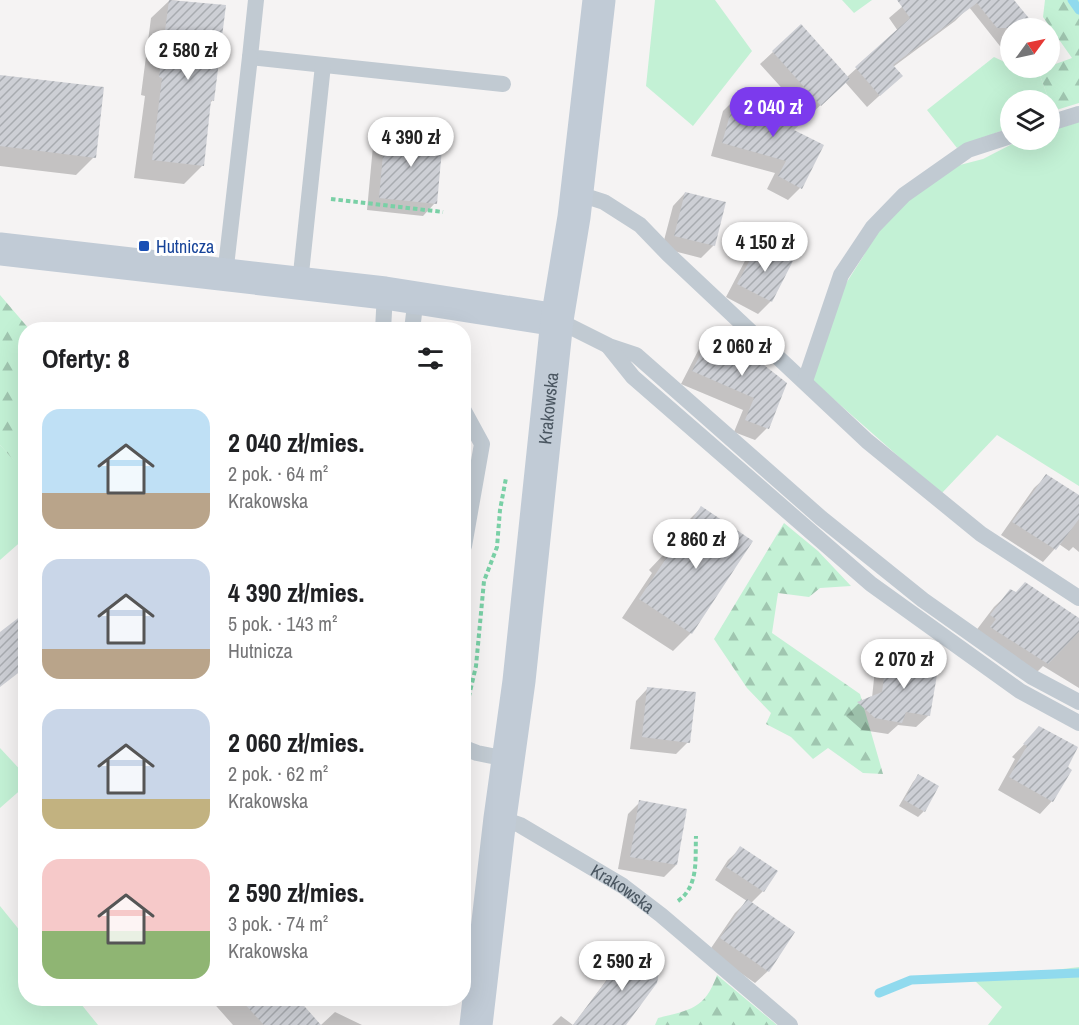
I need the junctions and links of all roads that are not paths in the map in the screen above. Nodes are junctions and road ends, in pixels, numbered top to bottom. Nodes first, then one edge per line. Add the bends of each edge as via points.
1 (256, 0) edge
2 (599, 0) edge
3 (250, 57) junction
4 (323, 65) junction
5 (503, 84) dead end
6 (1079, 114) edge
7 (1060, 120) edge
8 (1000, 140) edge
9 (576, 193) junction
10 (0, 249) edge
11 (225, 275) junction
12 (300, 283) junction
13 (401, 295) junction
14 (557, 320) junction
15 (387, 322) edge
16 (409, 322) edge
17 (609, 346) junction
18 (805, 381) junction
19 (471, 424) edge
20 (471, 506) edge
21 (1079, 598) edge
22 (1079, 702) edge
23 (1079, 723) edge
24 (471, 750) edge
25 (507, 759) junction
26 (500, 818) junction
27 (471, 1009) edge
28 (790, 1025) edge

1 - 3 lane
2 - 9 main road, Krakowska
3 - 4 lane
3 - 11 lane
4 - 5 lane
4 - 12 lane
6 - 7 lane
8 - 18 lane via 968,150 904,195 873,226 841,275
9 - 14 main road, Krakowska
9 - 18 lane via 604,202 640,225
10 - 11 main road
11 - 12 main road
12 - 13 main road
13 - 14 main road
13 - 15 lane
13 - 16 lane
14 - 17 lane
14 - 25 main road, Krakowska via 519,681
17 - 22 lane via 636,356 821,518 923,600 1032,677
17 - 23 lane via 633,377 871,584 1020,691
18 - 21 lane via 867,441 981,534
19 - 20 lane via 482,444
24 - 25 lane
25 - 26 main road, Krakowska
26 - 27 main road, Krakowska
26 - 28 lane, Krakowska via 520,825 623,886

